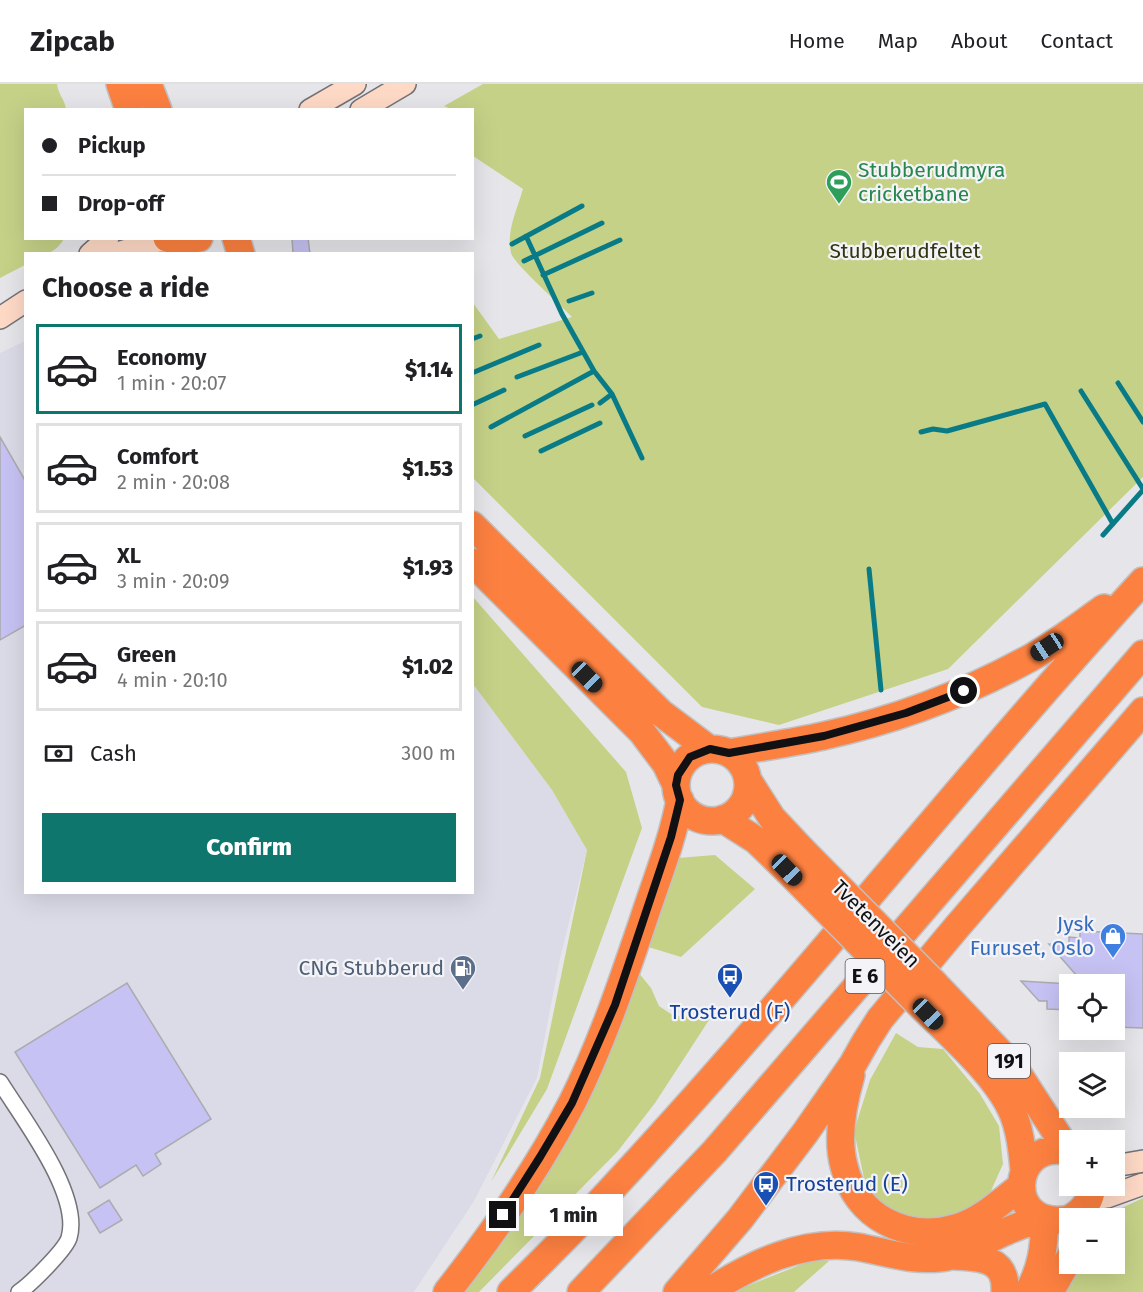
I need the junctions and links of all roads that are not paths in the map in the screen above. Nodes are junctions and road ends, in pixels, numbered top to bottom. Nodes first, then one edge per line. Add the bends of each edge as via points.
1 (120, 84) edge
2 (148, 84) edge
3 (355, 84) edge
4 (405, 84) edge
5 (128, 108) edge
6 (157, 108) edge
7 (313, 108) edge
8 (364, 108) edge
9 (106, 240) edge
10 (181, 242) edge
11 (92, 252) edge
12 (121, 252) edge
13 (24, 302) edge
14 (0, 318) edge
15 (474, 527) edge
16 (474, 564) edge
17 (1142, 582) edge
18 (1143, 654) edge
19 (1143, 711) edge
20 (719, 751) junction
21 (748, 783) junction
22 (678, 793) junction
23 (723, 819) junction
24 (795, 861) junction
25 (926, 993) junction
26 (854, 1064) junction
27 (0, 1082) edge
28 (1059, 1136) edge
29 (1059, 1150) edge
30 (1143, 1161) edge
31 (1125, 1164) edge
32 (1022, 1178) junction
33 (1143, 1184) edge
34 (1079, 1208) edge
35 (1059, 1209) edge
36 (1059, 1215) edge
37 (1059, 1232) edge
38 (958, 1249) junction
39 (1060, 1274) edge
40 (19, 1292) edge
41 (447, 1292) edge
42 (511, 1292) edge
43 (581, 1292) edge
44 (677, 1292) edge
45 (708, 1292) edge
46 (1005, 1292) edge
47 (1028, 1292) edge
48 (1050, 1292) edge

1 - 5 highway
2 - 6 highway
3 - 7 main road
4 - 8 main road
9 - 11 main road
10 - 12 main road via 150,243
13 - 14 main road
15 - 20 highway, 191 via 661,713
16 - 22 highway, 191 via 642,732 666,764
17 - 20 highway via 1062,637 964,691 903,714 824,736
17 - 42 highway, E 6 via 980,764 670,1126
18 - 43 highway, E 6 via 715,1151
19 - 26 highway, E 6 via 880,1019
20 - 21 highway, 191 via 735,757 745,768
20 - 22 highway via 690,757 678,775
21 - 23 highway via 745,801 732,816
21 - 24 highway, Tvetenveien / 191
22 - 23 highway, 191 via 690,813 698,818
22 - 41 highway via 671,837 615,1005 572,1103 503,1215
23 - 24 highway, Tvetenveien / 191
24 - 25 highway, Tvetenveien / 191, bridge
25 - 28 highway, Tvetenveien / 191 via 1013,1066
25 - 32 highway, Tvetenveien / 191 via 1011,1110 1018,1128
26 - 38 highway, E 6 via 841,1131 847,1176 859,1198 877,1216 899,1228 928,1232 956,1228
26 - 44 highway, E 6 via 740,1219
27 - 40 street via 50,1161 70,1209 68,1241
29 - 32 highway, Tvetenveien / 191 via 1042,1152 1029,1162
30 - 31 main road
32 - 35 highway, Tvetenveien / 191 via 1026,1205
32 - 38 highway, E 6 via 988,1211
33 - 34 main road
36 - 38 highway, E 6
37 - 47 highway
38 - 45 highway, E 6 via 911,1259 860,1248 819,1247 757,1264
38 - 46 highway, E 6 via 995,1264 1004,1280
39 - 48 highway

